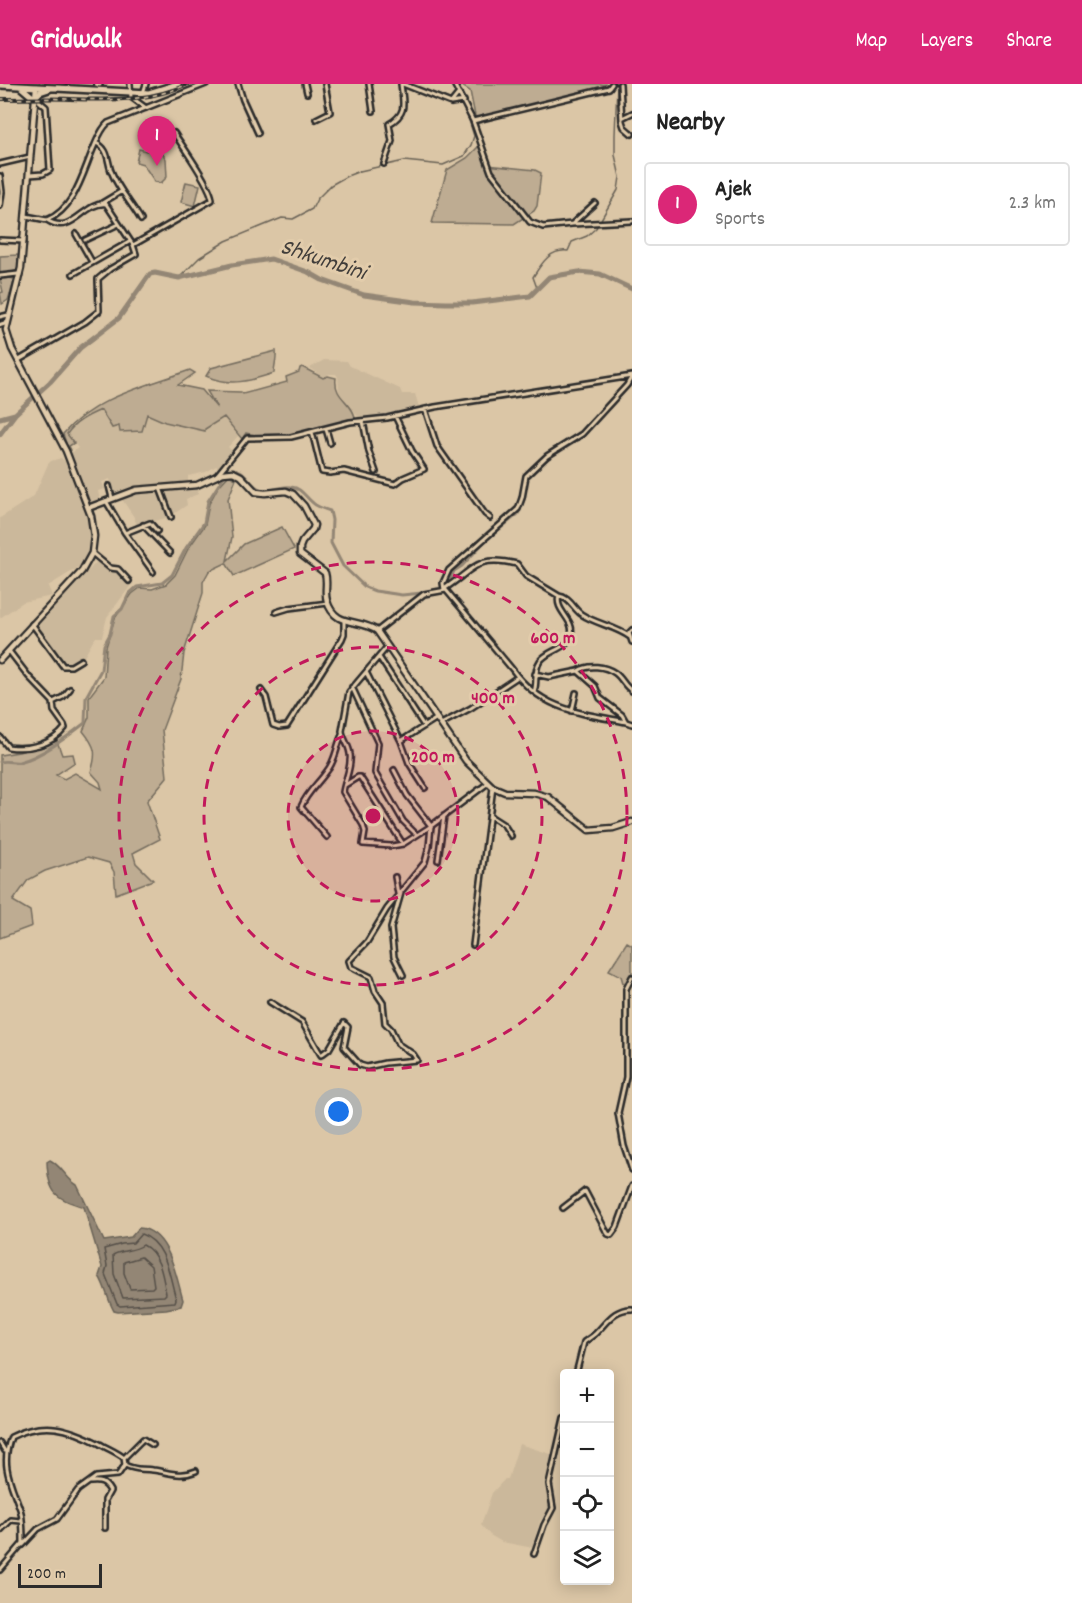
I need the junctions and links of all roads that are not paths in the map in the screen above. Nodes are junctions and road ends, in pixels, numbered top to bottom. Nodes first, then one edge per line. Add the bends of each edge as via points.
1 (45, 84) edge
2 (130, 84) edge
3 (146, 84) edge
4 (178, 84) edge
5 (206, 84) edge
6 (238, 84) edge
7 (305, 84) edge
8 (325, 84) edge
9 (369, 84) edge
10 (402, 84) edge
11 (454, 84) edge
12 (612, 84) edge
13 (620, 84) edge
14 (0, 85) edge
15 (22, 85) edge
16 (36, 85) edge
17 (64, 86) edge
18 (99, 86) edge
19 (86, 87) edge
20 (51, 88) junction
21 (130, 92) junction
22 (143, 93) junction
23 (307, 93) dead end
24 (459, 93) junction
25 (37, 100) junction
26 (464, 101) junction
27 (451, 103) junction
28 (146, 108) junction
29 (372, 111) dead end
30 (632, 113) edge
31 (621, 118) junction
32 (316, 119) dead end
33 (473, 121) junction
34 (630, 129) edge
35 (174, 133) dead end
36 (258, 134) dead end
37 (632, 134) edge
38 (96, 143) junction
39 (30, 157) junction
40 (0, 163) edge
41 (384, 164) dead end
42 (28, 175) junction
43 (0, 176) edge
44 (122, 191) junction
45 (102, 203) junction
46 (595, 203) dead end
47 (0, 206) edge
48 (26, 216) junction
49 (47, 220) junction
50 (141, 220) dead end
51 (632, 221) edge
52 (120, 224) junction
53 (572, 224) junction
54 (76, 234) dead end
55 (0, 240) edge
56 (86, 240) dead end
57 (24, 241) junction
58 (129, 242) junction
59 (134, 245) junction
60 (92, 262) junction
61 (20, 274) junction
62 (73, 274) dead end
63 (0, 276) edge
64 (8, 315) junction
65 (0, 317) edge
66 (6, 323) junction
67 (0, 326) edge
68 (20, 362) junction
69 (632, 376) edge
70 (425, 409) junction
71 (395, 416) junction
72 (363, 421) junction
73 (326, 429) junction
74 (312, 432) junction
75 (330, 443) dead end
76 (376, 472) dead end
77 (218, 475) junction
78 (109, 486) dead end
79 (160, 488) junction
80 (112, 498) junction
81 (106, 501) junction
82 (88, 508) junction
83 (171, 517) dead end
84 (490, 518) dead end
85 (143, 525) junction
86 (157, 531) dead end
87 (125, 533) junction
88 (92, 553) junction
89 (170, 553) dead end
90 (153, 572) dead end
91 (129, 581) dead end
92 (444, 588) junction
93 (559, 596) junction
94 (328, 603) junction
95 (276, 612) dead end
96 (344, 621) junction
97 (32, 624) junction
98 (632, 630) edge
99 (376, 631) junction
100 (630, 637) junction
101 (632, 642) edge
102 (388, 646) junction
103 (9, 651) junction
104 (379, 657) junction
105 (0, 660) edge
106 (81, 660) dead end
107 (578, 670) junction
108 (366, 672) junction
109 (535, 674) junction
110 (517, 678) junction
111 (352, 687) junction
112 (70, 689) dead end
113 (261, 690) dead end
114 (632, 691) edge
115 (534, 693) junction
116 (576, 693) dead end
117 (53, 702) junction
118 (572, 711) junction
119 (437, 718) junction
120 (626, 722) junction
121 (441, 724) junction
122 (632, 724) edge
123 (424, 726) junction
124 (342, 735) junction
125 (0, 736) edge
126 (401, 741) junction
127 (394, 770) dead end
128 (344, 785) junction
129 (491, 785) junction
130 (425, 788) dead end
131 (444, 816) junction
132 (490, 816) junction
133 (632, 822) edge
134 (431, 826) junction
135 (416, 835) junction
136 (511, 836) dead end
137 (327, 837) dead end
138 (404, 844) junction
139 (438, 860) dead end
140 (395, 877) dead end
141 (400, 893) junction
142 (473, 945) dead end
143 (402, 975) dead end
144 (632, 977) edge
145 (270, 1002) dead end
146 (630, 1032) edge
147 (627, 1066) junction
148 (632, 1068) edge
149 (632, 1170) edge
150 (632, 1186) edge
151 (563, 1208) dead end
152 (632, 1309) edge
153 (577, 1369) edge
154 (563, 1423) edge
155 (0, 1443) edge
156 (153, 1445) dead end
157 (5, 1451) junction
158 (124, 1458) junction
159 (125, 1465) junction
160 (196, 1472) dead end
161 (89, 1482) junction
162 (21, 1521) junction
163 (105, 1528) dead end
164 (0, 1531) edge
165 (22, 1545) junction
166 (534, 1554) dead end
167 (0, 1570) edge

1 - 20 main road
2 - 21 street
3 - 22 street
4 - 22 main road
5 - 28 street
6 - 36 street
7 - 23 street
8 - 32 street via 330,112
9 - 29 street
10 - 27 street
10 - 41 street via 403,111 389,124 392,141
11 - 24 street
12 - 33 street via 609,88
13 - 31 street
14 - 15 main road
15 - 16 main road
15 - 25 main road
16 - 20 main road
16 - 25 main road
17 - 19 main road
17 - 20 main road
18 - 19 main road
18 - 21 main road
20 - 25 main road via 40,92
21 - 22 main road
21 - 28 street
24 - 26 street
24 - 27 street
25 - 39 main road
25 - 42 street via 46,107 50,170
26 - 27 street
26 - 33 street
28 - 38 street via 108,123
30 - 31 street
31 - 34 street via 624,127
33 - 53 street via 493,177 525,218 543,227
34 - 37 street
35 - 59 street via 206,182 212,200
38 - 44 street via 107,153
38 - 49 street via 73,196 59,214
39 - 40 street
39 - 42 main road
42 - 48 main road
43 - 47 street
44 - 45 street
44 - 50 street
45 - 49 street via 62,226
45 - 52 street
46 - 53 street
48 - 49 street
48 - 57 main road
51 - 53 street
52 - 56 street
52 - 58 street
54 - 60 street
55 - 57 street
57 - 61 main road
58 - 59 street
58 - 60 street
59 - 68 street via 136,255 98,279 99,311
60 - 62 street
61 - 63 street
61 - 64 main road
64 - 65 street
64 - 66 main road
66 - 67 street
66 - 68 main road via 8,340
68 - 82 main road via 66,451
69 - 70 street
69 - 92 street via 582,434 530,471 524,478 518,509 453,566
70 - 71 street
70 - 84 street via 437,446
71 - 72 street
71 - 74 street via 424,469 394,484 344,471 322,472
72 - 73 street
72 - 76 street
73 - 74 street
73 - 75 street
74 - 77 street via 285,438 245,438
77 - 79 main road via 197,485
77 - 94 main road via 227,472 241,476 256,492 286,491 298,498 314,525 300,546 300,554 325,573
78 - 80 street
79 - 80 main road
79 - 83 street
80 - 81 main road
81 - 82 main road
81 - 87 street
82 - 88 main road via 93,529
85 - 86 street via 151,523
85 - 87 street
85 - 89 street
87 - 90 street
88 - 91 street
88 - 97 main road via 82,571
92 - 93 street via 489,560 517,564 526,576
92 - 99 street via 424,594
92 - 110 street
93 - 100 street via 584,615
93 - 109 street via 558,604 572,632 566,644 540,661
94 - 95 street
94 - 96 main road
96 - 99 main road
96 - 113 street via 342,639 287,726 273,726
97 - 103 main road
97 - 106 street via 63,666
98 - 100 street
99 - 102 main road
100 - 101 street
102 - 104 street
102 - 119 main road
103 - 105 main road
103 - 117 street
104 - 108 street
104 - 123 street
107 - 109 street via 549,676
107 - 114 street via 606,670 618,675
107 - 120 street
108 - 111 street
108 - 126 street
109 - 115 street
110 - 115 street
110 - 121 street
111 - 124 street
111 - 135 street via 378,743 375,773 403,821
112 - 117 street
115 - 118 street
116 - 118 street
117 - 125 street via 65,728 60,734 43,744 24,748 8,747
118 - 120 street
119 - 121 main road
119 - 123 street
120 - 122 street
121 - 129 main road via 466,761
123 - 126 street
124 - 128 street via 350,754
124 - 137 street via 332,764 306,794 301,807
126 - 130 street
127 - 134 street
128 - 138 street via 360,777
128 - 138 street via 343,792 363,825 363,844
129 - 131 street
129 - 132 street
129 - 133 main road via 505,792 548,797 589,830
131 - 134 street
131 - 139 street
132 - 136 street via 504,825
132 - 142 street
134 - 135 street
134 - 141 street via 425,862
135 - 138 street
140 - 141 street
141 - 143 street via 391,928 394,957
141 - 145 street via 350,964 371,977 382,998 385,1023 398,1044 417,1060 360,1065 345,1050 348,1027 344,1023 321,1055 303,1022
144 - 146 street via 626,989
146 - 147 street
147 - 148 street
147 - 149 street via 618,1113
150 - 151 street via 611,1234 585,1191
152 - 153 street via 609,1317 584,1342
154 - 166 street via 549,1484 553,1508
155 - 157 street
156 - 158 street via 142,1439
157 - 158 street via 11,1437 42,1427 79,1433
157 - 162 street via 4,1466
158 - 159 street
159 - 160 street via 177,1475
159 - 161 street via 118,1475 98,1476
161 - 163 street via 101,1482 110,1491 105,1500
161 - 165 street via 57,1519
162 - 164 street via 11,1520
162 - 165 street
165 - 167 street

